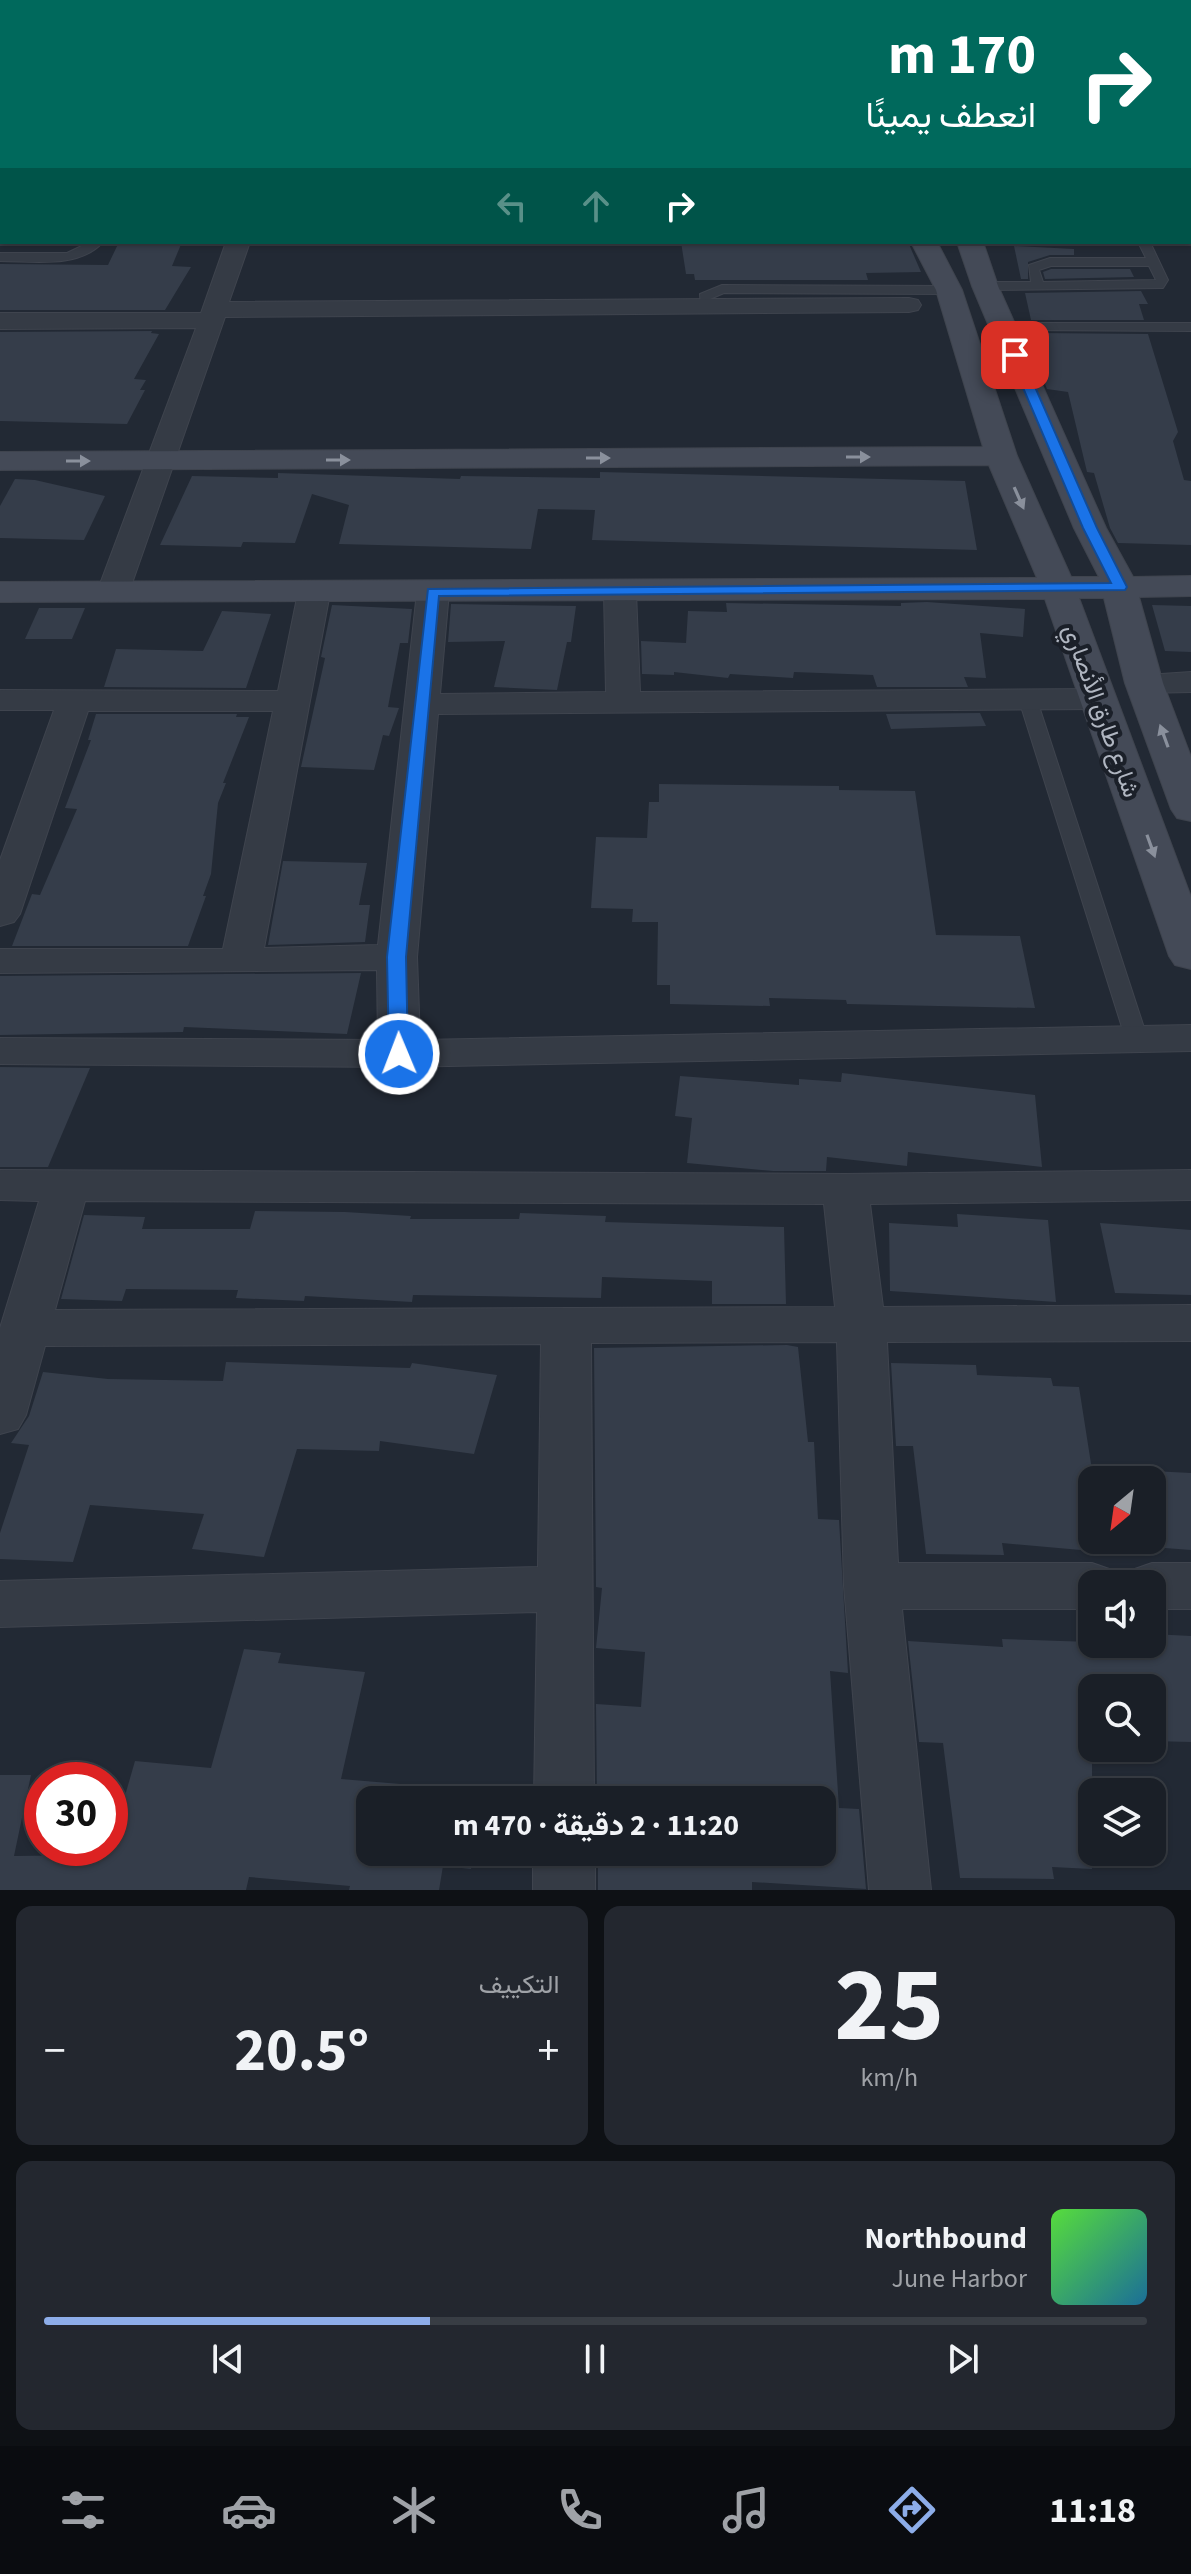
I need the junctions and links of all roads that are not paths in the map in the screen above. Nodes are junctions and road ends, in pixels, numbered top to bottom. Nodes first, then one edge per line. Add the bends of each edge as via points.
1 (56, 244) edge
2 (95, 244) edge
3 (237, 244) edge
4 (925, 244) edge
5 (971, 244) edge
6 (1145, 244) edge
7 (0, 257) edge
8 (46, 257) junction
9 (1153, 262) junction
10 (985, 286) junction
11 (1038, 286) junction
12 (952, 300) junction
13 (705, 305) junction
14 (211, 315) junction
15 (0, 321) edge
16 (1002, 326) junction
17 (1191, 327) edge
18 (0, 439) edge
19 (997, 445) junction
20 (166, 449) junction
21 (0, 461) edge
22 (0, 570) edge
23 (1191, 570) edge
24 (1054, 579) junction
25 (1117, 579) junction
26 (117, 581) junction
27 (1191, 586) edge
28 (0, 592) edge
29 (433, 592) junction
30 (620, 592) junction
31 (314, 593) junction
32 (1191, 682) edge
33 (1144, 683) junction
34 (1097, 699) junction
35 (0, 700) edge
36 (75, 700) junction
37 (1028, 700) junction
38 (292, 701) junction
39 (623, 703) junction
40 (422, 704) junction
41 (1191, 809) edge
42 (0, 914) edge
43 (1191, 956) edge
44 (397, 957) junction
45 (0, 961) edge
46 (241, 961) junction
47 (1191, 1038) edge
48 (1137, 1040) junction
49 (0, 1051) edge
50 (399, 1054) junction
51 (0, 1185) edge
52 (67, 1185) junction
53 (1191, 1185) edge
54 (845, 1189) junction
55 (1191, 1323) edge
56 (861, 1324) junction
57 (566, 1326) junction
58 (25, 1328) junction
59 (0, 1415) edge
60 (872, 1586) junction
61 (1078, 1586) edge
62 (1166, 1586) edge
63 (1191, 1586) edge
64 (565, 1589) junction
65 (0, 1604) edge
66 (564, 1786) edge
67 (564, 1866) edge
68 (564, 1890) edge
69 (900, 1890) edge

1 - 8 lane
2 - 8 lane via 83,254
3 - 14 street
4 - 12 street, شارع طارق الأنصاري
5 - 10 street
6 - 9 lane
7 - 8 lane
9 - 11 lane via 1050,262 1033,268
9 - 11 lane via 1162,280 1159,285
10 - 11 lane
10 - 16 street
12 - 13 street via 909,305
12 - 13 lane via 722,289 704,297
12 - 19 street, شارع طارق الأنصاري
13 - 14 street
14 - 15 street
14 - 20 street
16 - 17 lane
16 - 25 street
18 - 20 street
19 - 20 street
19 -> 24 street, شارع طارق الأنصاري
21 -> 20 street
20 - 26 street
22 - 26 street
23 - 25 street
24 - 25 street
24 - 26 street
24 - 30 street
24 - 34 street, شارع طارق الأنصاري
25 - 27 street
25 - 33 street
26 - 28 street
26 - 31 street
29 - 30 street
29 - 31 street
29 - 40 street
30 - 39 street
31 - 38 street
32 - 33 street
41 -> 33 street
34 - 37 street
34 -> 43 street, شارع طارق الأنصاري
35 - 36 street
36 - 38 street
36 - 42 street
37 - 39 street
37 - 48 lane
38 - 46 street
39 - 40 street
40 - 44 street
44 - 46 street
44 - 50 street
45 - 46 street
47 - 48 street
48 - 50 street
49 - 50 street
51 - 52 street
52 - 54 street
52 - 58 street
53 - 54 street
54 - 56 street
55 - 56 street
56 - 57 street
56 - 60 street
57 - 58 street
57 - 64 street
58 - 59 street
60 - 61 street
60 - 69 street
62 - 63 street
64 - 65 street
64 - 66 street
67 - 68 street

